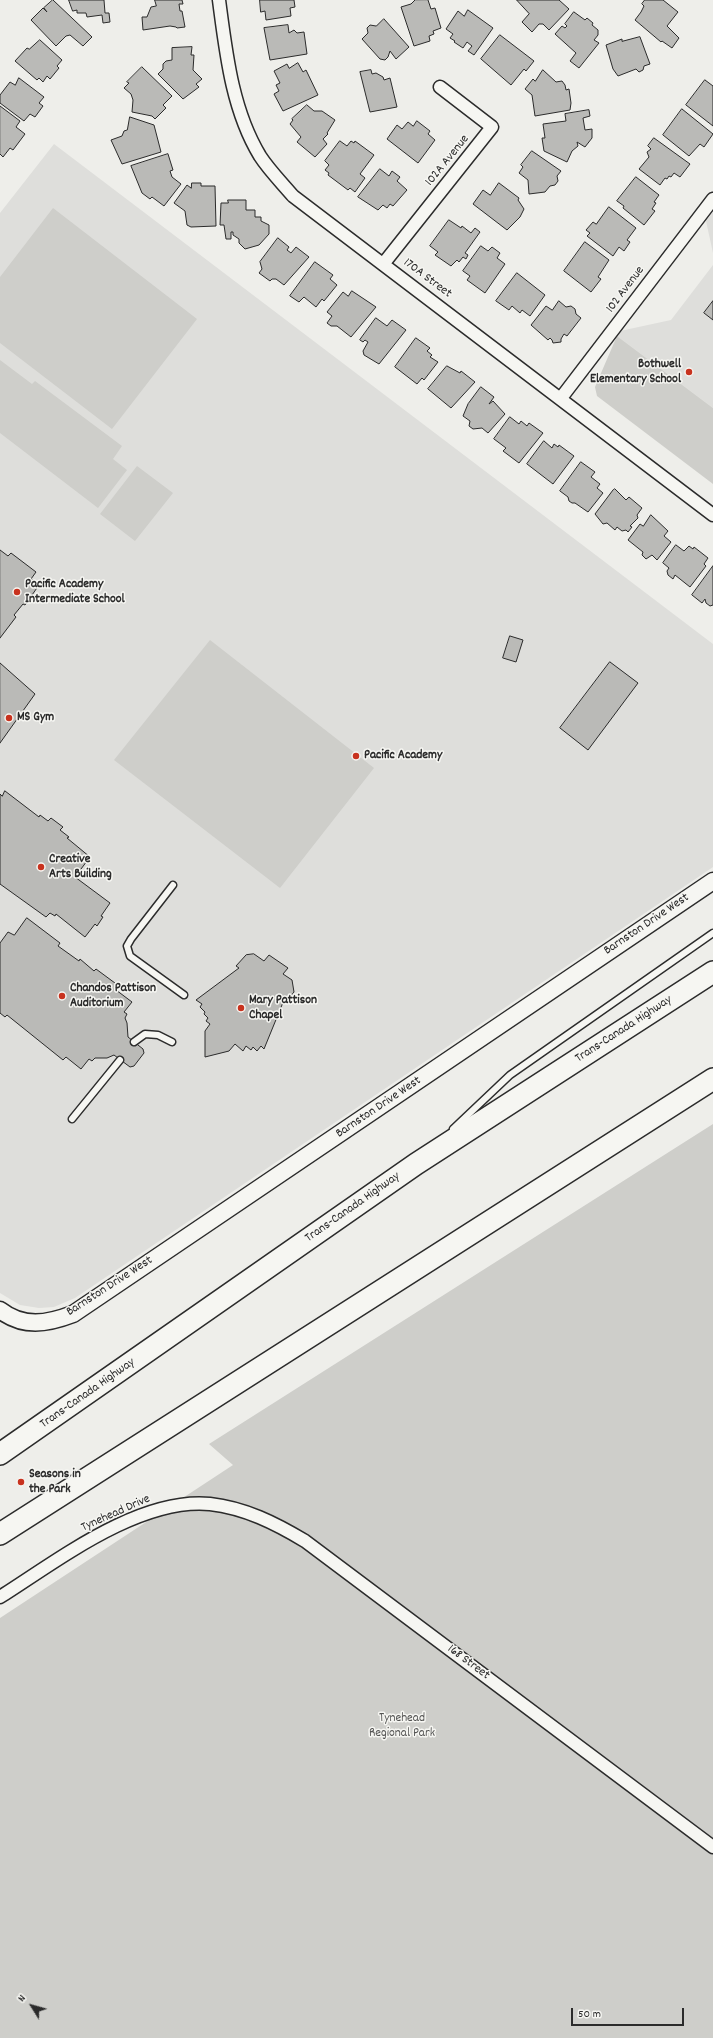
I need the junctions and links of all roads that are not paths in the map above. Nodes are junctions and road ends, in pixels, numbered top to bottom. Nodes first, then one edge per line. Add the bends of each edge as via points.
1 (219, 0) edge
2 (440, 86) dead end
3 (713, 199) edge
4 (384, 263) junction
5 (561, 398) junction
6 (713, 515) edge
7 (713, 881) edge
8 (173, 885) dead end
9 (713, 933) edge
10 (713, 972) edge
11 (184, 995) dead end
12 (134, 1042) dead end
13 (172, 1042) dead end
14 (120, 1060) dead end
15 (713, 1079) edge
16 (72, 1119) dead end
17 (449, 1133) dead end
18 (444, 1138) dead end
19 (416, 1164) junction
20 (0, 1310) edge
21 (0, 1454) edge
22 (210, 1504) joint
23 (0, 1534) edge
24 (0, 1597) edge
25 (713, 1847) edge

1 - 4 street, 170A Street via 224,42 237,104 260,156 293,196
2 - 4 street, 102A Avenue via 492,127
3 - 5 street, 102 Avenue
4 - 5 street, 170A Street
5 - 6 street, 170A Street
7 - 20 street, Barnston Drive West via 73,1314 41,1323 23,1322
8 - 11 lane via 127,946 130,956
9 - 17 lane via 510,1075
10 - 19 highway, Trans-Canada Highway
12 - 13 lane via 145,1034 158,1035
14 - 16 lane
15 - 23 highway
18 - 19 lane
19 - 21 highway, Trans-Canada Highway
22 - 24 street, Tynehead Drive via 183,1504 150,1512 98,1535
22 - 25 street, 168 Street via 242,1511 274,1523 305,1541

